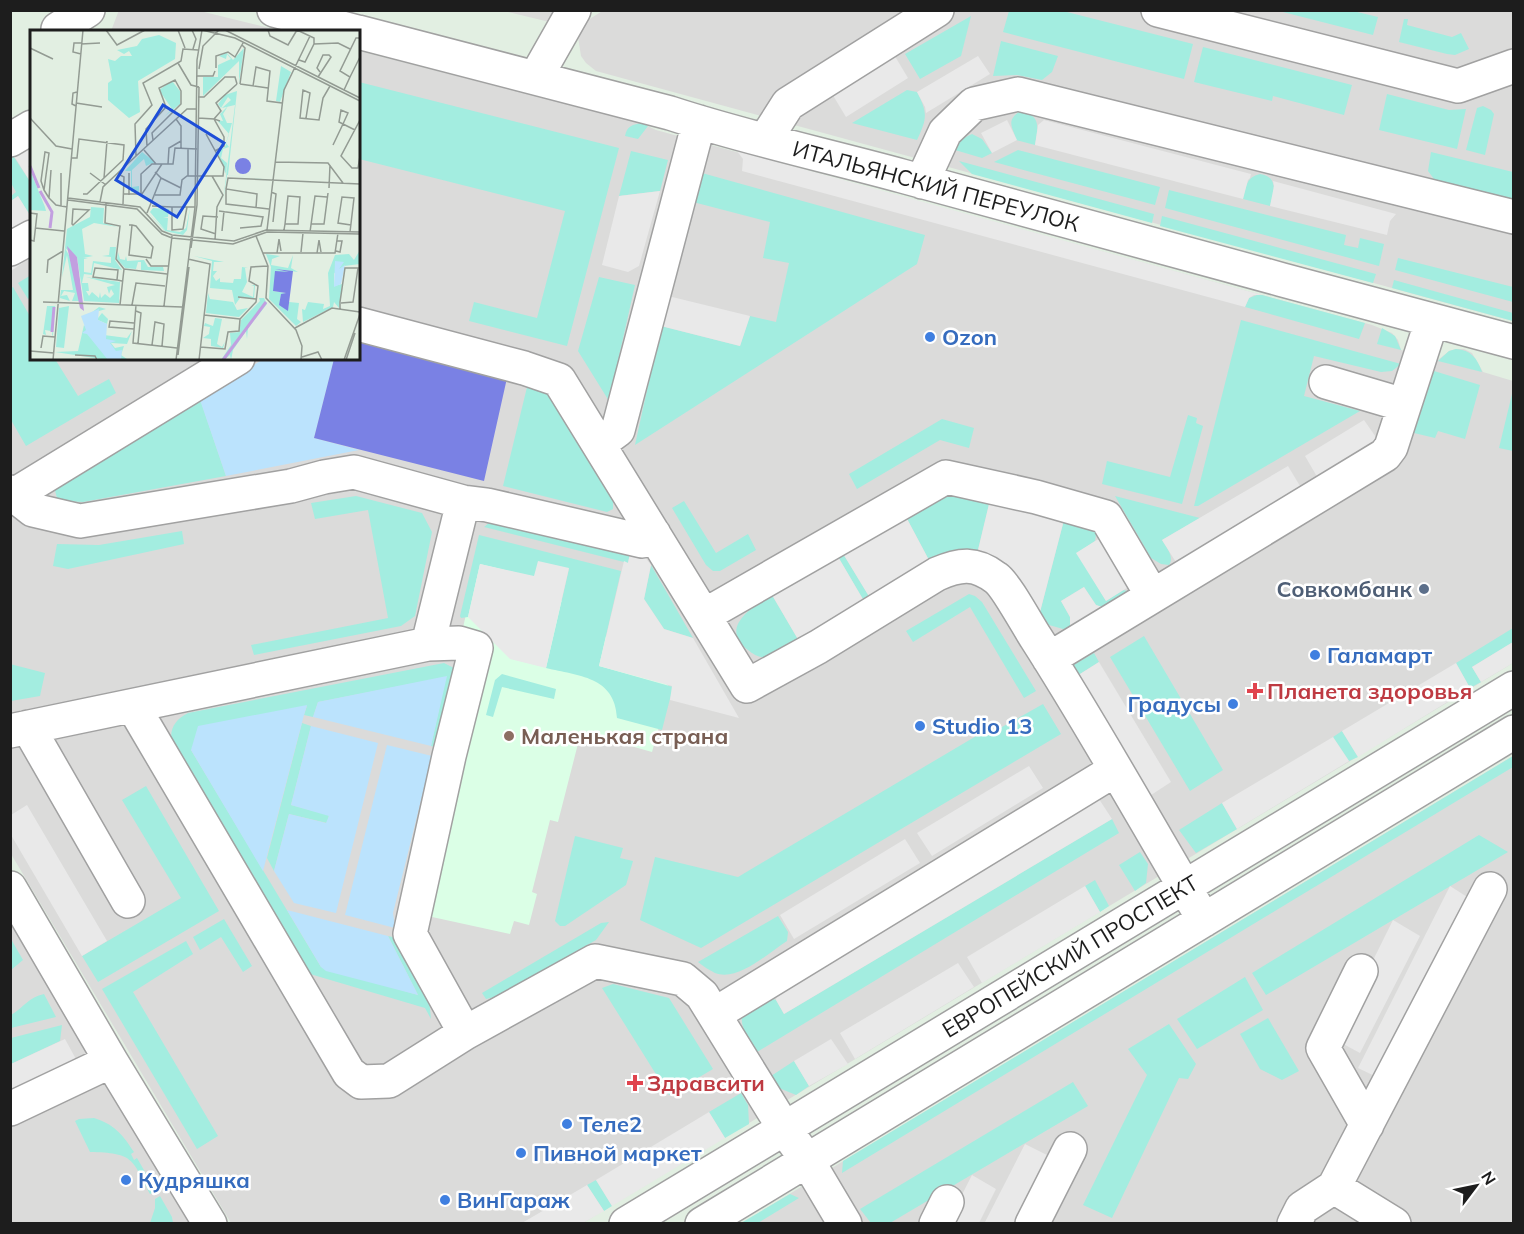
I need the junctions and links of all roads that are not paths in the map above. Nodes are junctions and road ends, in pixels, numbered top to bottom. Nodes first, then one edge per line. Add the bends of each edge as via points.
1 (90, 10) edge
2 (274, 10) edge
3 (574, 10) edge
4 (937, 10) edge
5 (1158, 10) edge
6 (57, 29) dead end
7 (95, 30) edge
8 (350, 30) edge
9 (360, 33) edge
10 (1514, 66) edge
11 (536, 77) junction
12 (699, 122) junction
13 (30, 129) edge
14 (10, 140) edge
15 (765, 140) junction
16 (922, 182) junction
17 (1514, 217) edge
18 (30, 238) edge
19 (10, 249) edge
20 (1432, 320) junction
21 (360, 325) edge
22 (1514, 342) edge
23 (235, 360) edge
24 (1326, 382) dead end
25 (1404, 405) junction
26 (599, 444) junction
27 (12, 494) edge
28 (463, 502) junction
29 (654, 534) junction
30 (1152, 595) junction
31 (705, 615) junction
32 (428, 644) junction
33 (1049, 659) junction
34 (1514, 688) edge
35 (133, 706) junction
36 (19, 729) edge
37 (1514, 732) edge
38 (1115, 770) junction
39 (1184, 886) junction
40 (10, 888) edge
41 (1490, 889) dead end
42 (128, 901) dead end
43 (1204, 920) junction
44 (1361, 971) dead end
45 (715, 1014) junction
46 (465, 1034) junction
47 (111, 1061) junction
48 (10, 1109) edge
49 (1367, 1125) junction
50 (784, 1128) junction
51 (1070, 1149) dead end
52 (807, 1161) junction
53 (1334, 1188) junction
54 (210, 1224) edge
55 (626, 1224) edge
56 (702, 1224) edge
57 (845, 1224) edge
58 (1032, 1224) edge
59 (1294, 1224) edge
60 (1394, 1224) edge

1 - 6 street
1 - 7 street
2 - 8 street, ИТАЛЬЯНСКИЙ ПЕРЕУЛОК
3 - 11 street
4 - 15 street via 788,104
5 - 10 street via 1458,86
9 - 11 street, ИТАЛЬЯНСКИЙ ПЕРЕУЛОК
11 - 12 street, ИТАЛЬЯНСКИЙ ПЕРЕУЛОК
12 - 15 street, ИТАЛЬЯНСКИЙ ПЕРЕУЛОК
12 - 26 street via 618,430
13 - 14 street
15 - 16 street, ИТАЛЬЯНСКИЙ ПЕРЕУЛОК
16 - 17 street via 945,132 974,104 1018,94
16 - 20 street, ИТАЛЬЯНСКИЙ ПЕРЕУЛОК
18 - 19 street
20 - 22 street, ИТАЛЬЯНСКИЙ ПЕРЕУЛОК
20 - 25 street
21 - 26 street via 559,380
23 - 27 street
24 - 25 street
25 - 30 street via 1391,447 1385,454
26 - 29 street
27 - 28 street via 33,510 80,521 354,472
28 - 29 street via 642,541
28 - 32 street
29 - 31 street
30 - 31 street via 1106,518 946,477
30 - 33 street
31 - 33 street via 747,686 937,574 968,565 999,579
32 - 35 street
32 - 46 street via 459,643 476,648 410,934
33 - 38 street
34 - 39 street, ЕВРОПЕЙСКИЙ ПРОСПЕКТ
35 - 36 street
35 - 46 street via 349,1073 361,1082 389,1081
36 - 42 street
37 - 43 street, ЕВРОПЕЙСКИЙ ПРОСПЕКТ
38 - 39 street
38 - 45 street
39 - 43 street
39 - 50 street, ЕВРОПЕЙСКИЙ ПРОСПЕКТ
40 - 47 street
41 - 49 street
43 - 52 street, ЕВРОПЕЙСКИЙ ПРОСПЕКТ
44 - 49 street via 1323,1048
45 - 46 street via 702,995 683,979 595,961
45 - 50 street
47 - 48 street
47 - 54 street
49 - 53 street
50 - 52 street
50 - 55 street, ЕВРОПЕЙСКИЙ ПРОСПЕКТ
51 - 58 street
52 - 56 street, ЕВРОПЕЙСКИЙ ПРОСПЕКТ
52 - 57 street
53 - 59 street via 1302,1208
53 - 60 street

